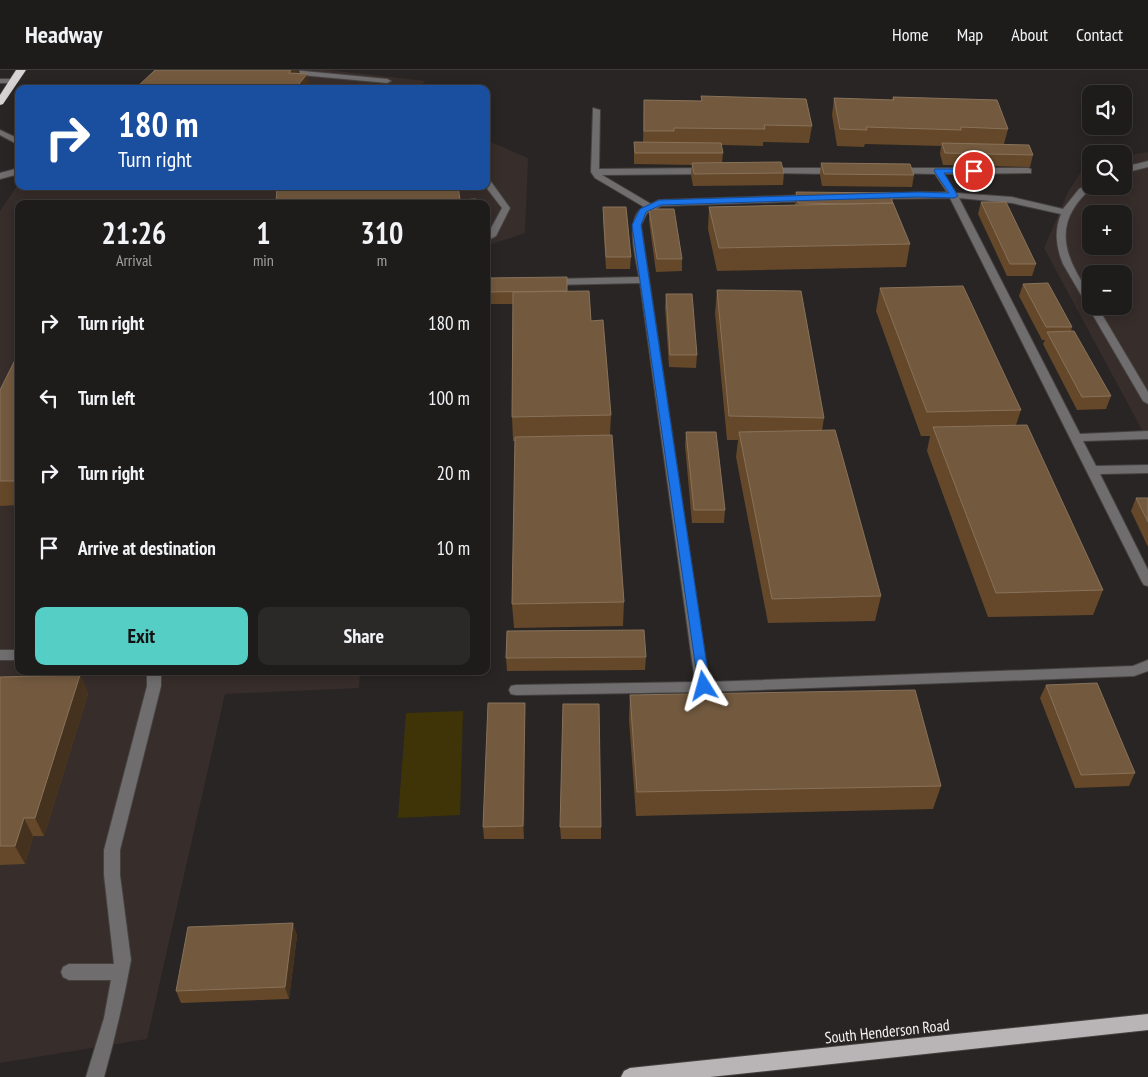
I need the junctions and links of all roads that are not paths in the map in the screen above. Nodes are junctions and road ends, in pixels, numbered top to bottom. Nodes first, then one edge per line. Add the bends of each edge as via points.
1 (22, 70) edge
2 (268, 70) edge
3 (0, 81) edge
4 (14, 81) junction
5 (387, 81) dead end
6 (0, 102) edge
7 (596, 110) dead end
8 (0, 132) edge
9 (15, 141) edge
10 (1148, 164) edge
11 (1132, 168) edge
12 (762, 171) edge
13 (840, 171) edge
14 (889, 171) edge
15 (938, 171) junction
16 (1028, 171) edge
17 (15, 172) edge
18 (595, 172) junction
19 (713, 172) edge
20 (0, 176) edge
21 (490, 186) edge
22 (1082, 190) edge
23 (868, 196) edge
24 (954, 196) junction
25 (818, 198) edge
26 (650, 207) junction
27 (1065, 212) junction
28 (490, 236) edge
29 (644, 280) junction
30 (546, 282) edge
31 (1082, 288) edge
32 (1097, 315) edge
33 (1148, 401) edge
34 (1148, 436) edge
35 (1076, 438) junction
36 (1148, 469) edge
37 (1092, 470) junction
38 (1148, 582) edge
39 (0, 655) edge
40 (15, 655) edge
41 (1148, 665) edge
42 (154, 675) edge
43 (704, 686) junction
44 (516, 690) dead end
45 (69, 972) dead end
46 (122, 972) junction
47 (1148, 1022) edge
48 (679, 1074) edge
49 (95, 1077) edge
50 (630, 1077) edge

1 - 4 highway
2 - 5 street
3 - 4 street
4 - 6 highway
7 - 18 street
8 - 9 street
10 - 11 street
12 - 13 street
14 - 15 street
15 - 16 street
15 - 24 street
17 - 20 street
18 - 19 street
18 - 26 street
21 - 28 street via 506,208
22 - 27 street
23 - 24 street
24 - 27 street via 1013,200
24 - 35 street
25 - 26 street via 659,203
26 - 29 street via 642,211 636,225
27 - 31 street via 1060,233 1064,257
29 - 30 street
29 - 43 street
32 - 33 street
34 - 35 street
35 - 37 street
36 - 37 street
37 - 38 street
39 - 40 street
41 - 43 street via 1134,672
42 - 46 street via 154,686 112,850
43 - 44 street
45 - 46 street
46 - 49 street
47 - 48 main road, South Henderson Road
48 - 50 main road, South Henderson Road

